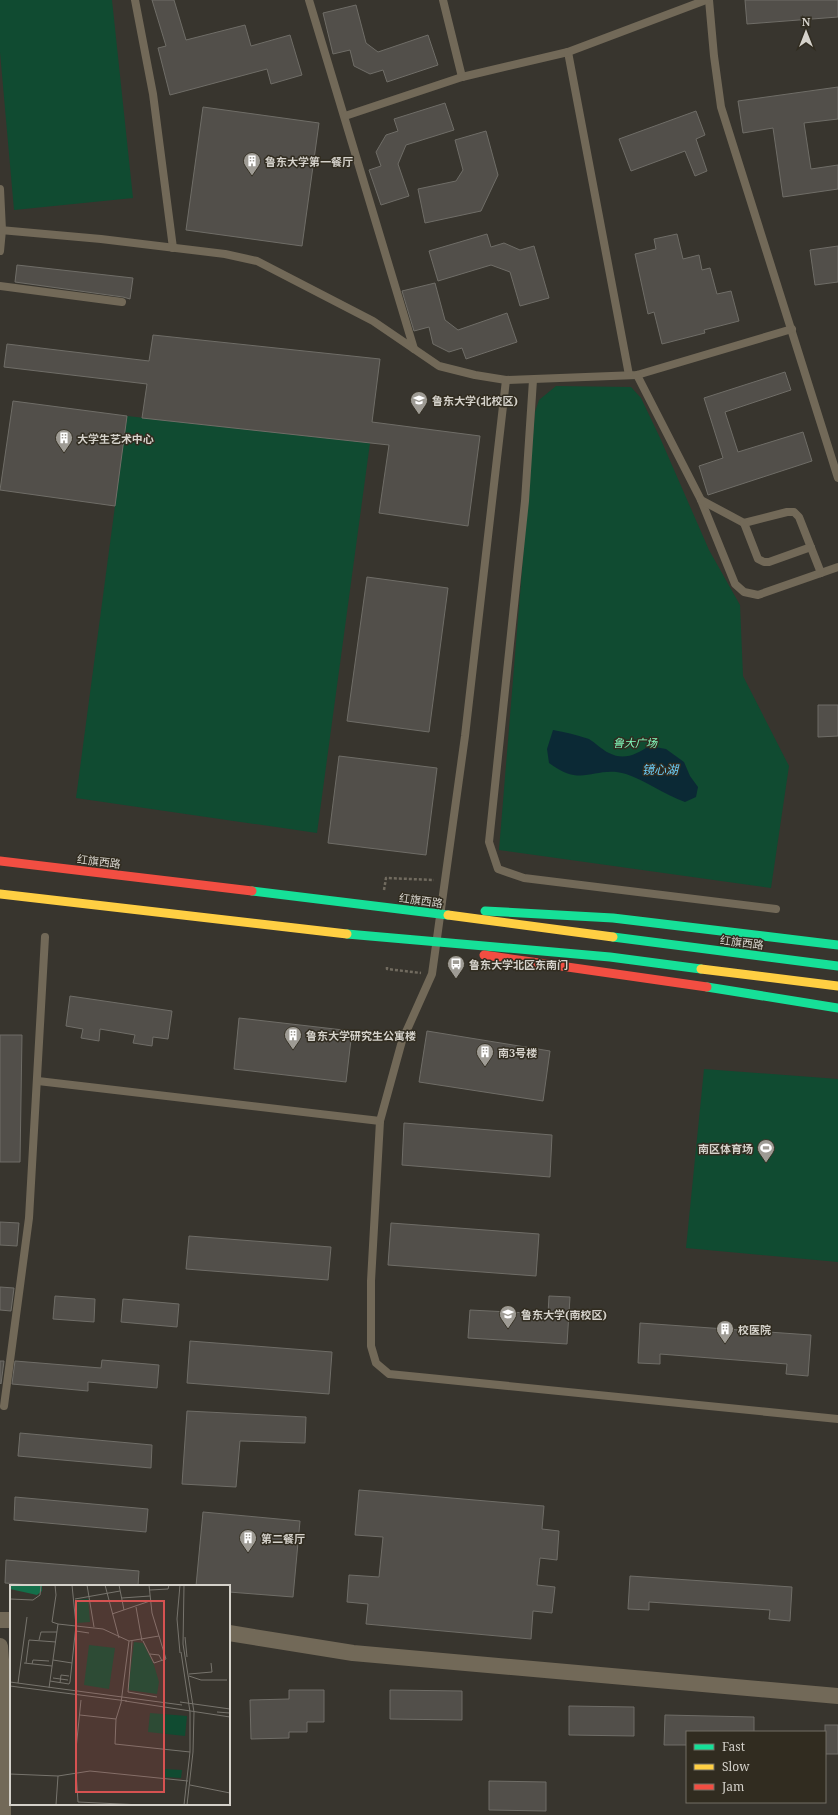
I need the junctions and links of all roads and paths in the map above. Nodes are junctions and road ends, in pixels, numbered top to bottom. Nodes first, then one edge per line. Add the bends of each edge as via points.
1 (135, 0) edge
2 (309, 0) edge
3 (443, 0) edge
4 (706, 0) edge
5 (709, 0) edge
6 (568, 52) junction
7 (462, 77) junction
8 (344, 116) junction
9 (0, 189) edge
10 (1, 230) edge
11 (173, 248) junction
12 (0, 251) edge
13 (0, 286) edge
14 (122, 302) dead end
15 (792, 329) junction
16 (414, 349) junction
17 (633, 375) junction
18 (506, 380) junction
19 (533, 380) junction
20 (838, 478) edge
21 (701, 500) junction
22 (744, 523) junction
23 (811, 547) junction
24 (838, 567) edge
25 (821, 573) junction
26 (0, 861) edge
27 (437, 880) dead end
28 (384, 891) dead end
29 (0, 894) edge
30 (360, 904) junction
31 (776, 909) dead end
32 (352, 934) junction
33 (45, 937) dead end
34 (838, 945) edge
35 (838, 966) edge
36 (387, 967) dead end
37 (426, 974) dead end
38 (838, 986) edge
39 (838, 1008) edge
40 (38, 1081) junction
41 (380, 1121) junction
42 (4, 1406) dead end
43 (838, 1418) edge
44 (230, 1633) edge
45 (0, 1646) edge
46 (838, 1696) edge
47 (3, 1815) edge

1 - 11 lane via 153,94
2 - 8 lane
3 - 7 lane
4 - 6 lane
5 - 15 lane via 721,107
6 - 7 lane
6 - 17 lane
7 - 8 lane
8 - 16 lane
9 - 10 lane
10 - 11 lane
10 - 12 lane
11 - 16 lane via 257,260 373,321
13 - 14 lane
15 - 17 lane
15 - 20 lane
16 - 18 lane via 439,366
17 - 19 lane
17 - 21 lane
18 - 19 lane
18 - 41 lane via 465,736 432,974 402,1041
19 - 31 lane via 525,501 489,842 498,869 524,878
21 - 22 lane
21 - 25 lane via 735,584 744,592 758,595
22 - 23 lane via 794,512 800,517
22 - 23 lane via 758,559 764,562
23 - 25 lane
24 - 25 lane
26 - 30 main road, 红旗西路
27 - 28 path via 386,878
29 - 32 main road
30 - 34 main road via 613,918
30 - 35 main road, 红旗西路
32 - 38 main road via 610,957
32 - 39 main road
33 - 40 lane
36 - 37 path
40 - 41 lane
40 - 42 lane via 29,1218
41 - 43 lane via 371,1281 371,1346 376,1363 389,1374
44 - 46 street via 352,1653
45 - 47 street via 5,1714

